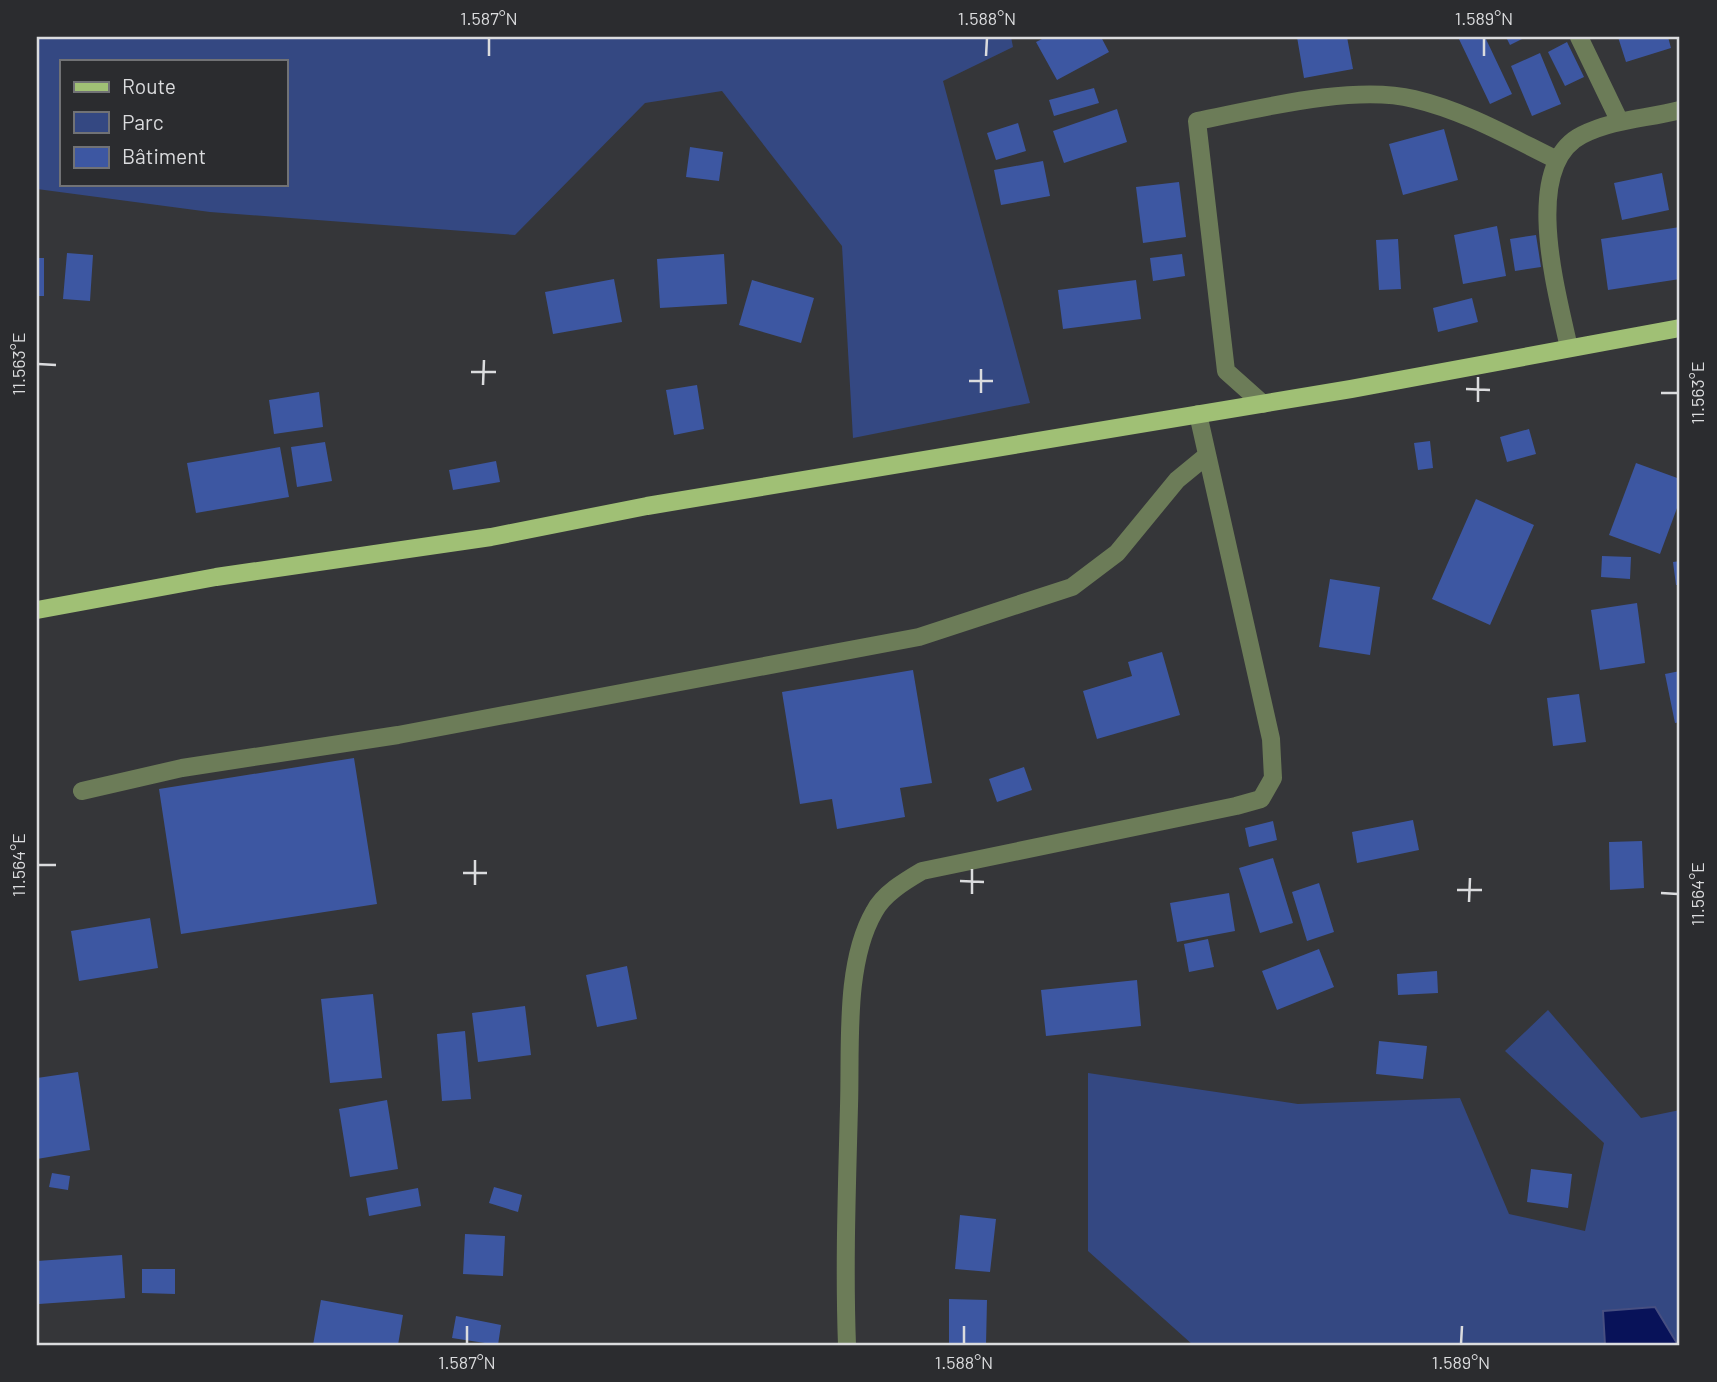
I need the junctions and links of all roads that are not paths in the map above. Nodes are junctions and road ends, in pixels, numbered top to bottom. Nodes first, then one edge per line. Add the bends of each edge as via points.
1 (1579, 37) edge
2 (1680, 110) edge
3 (1619, 120) junction
4 (1557, 160) junction
5 (1680, 328) edge
6 (1569, 348) junction
7 (1263, 404) junction
8 (1198, 414) junction
9 (1205, 457) junction
10 (37, 610) edge
11 (82, 791) dead end
12 (847, 1345) edge

1 - 3 street
2 - 3 street
3 - 4 street via 1578,136
4 - 6 street via 1549,192 1548,249
4 - 7 street via 1463,114 1413,98 1369,93 1197,121 1226,371
5 - 6 main road
6 - 7 main road
7 - 8 main road
8 - 9 street
8 - 10 main road via 647,506 491,537 229,575
9 - 11 street via 1177,480 1117,552 1072,587 919,637 398,735 182,768
9 - 12 street via 1271,739 1273,778 1261,799 1236,806 922,871 899,885 874,910 860,948 853,998 844,1276

